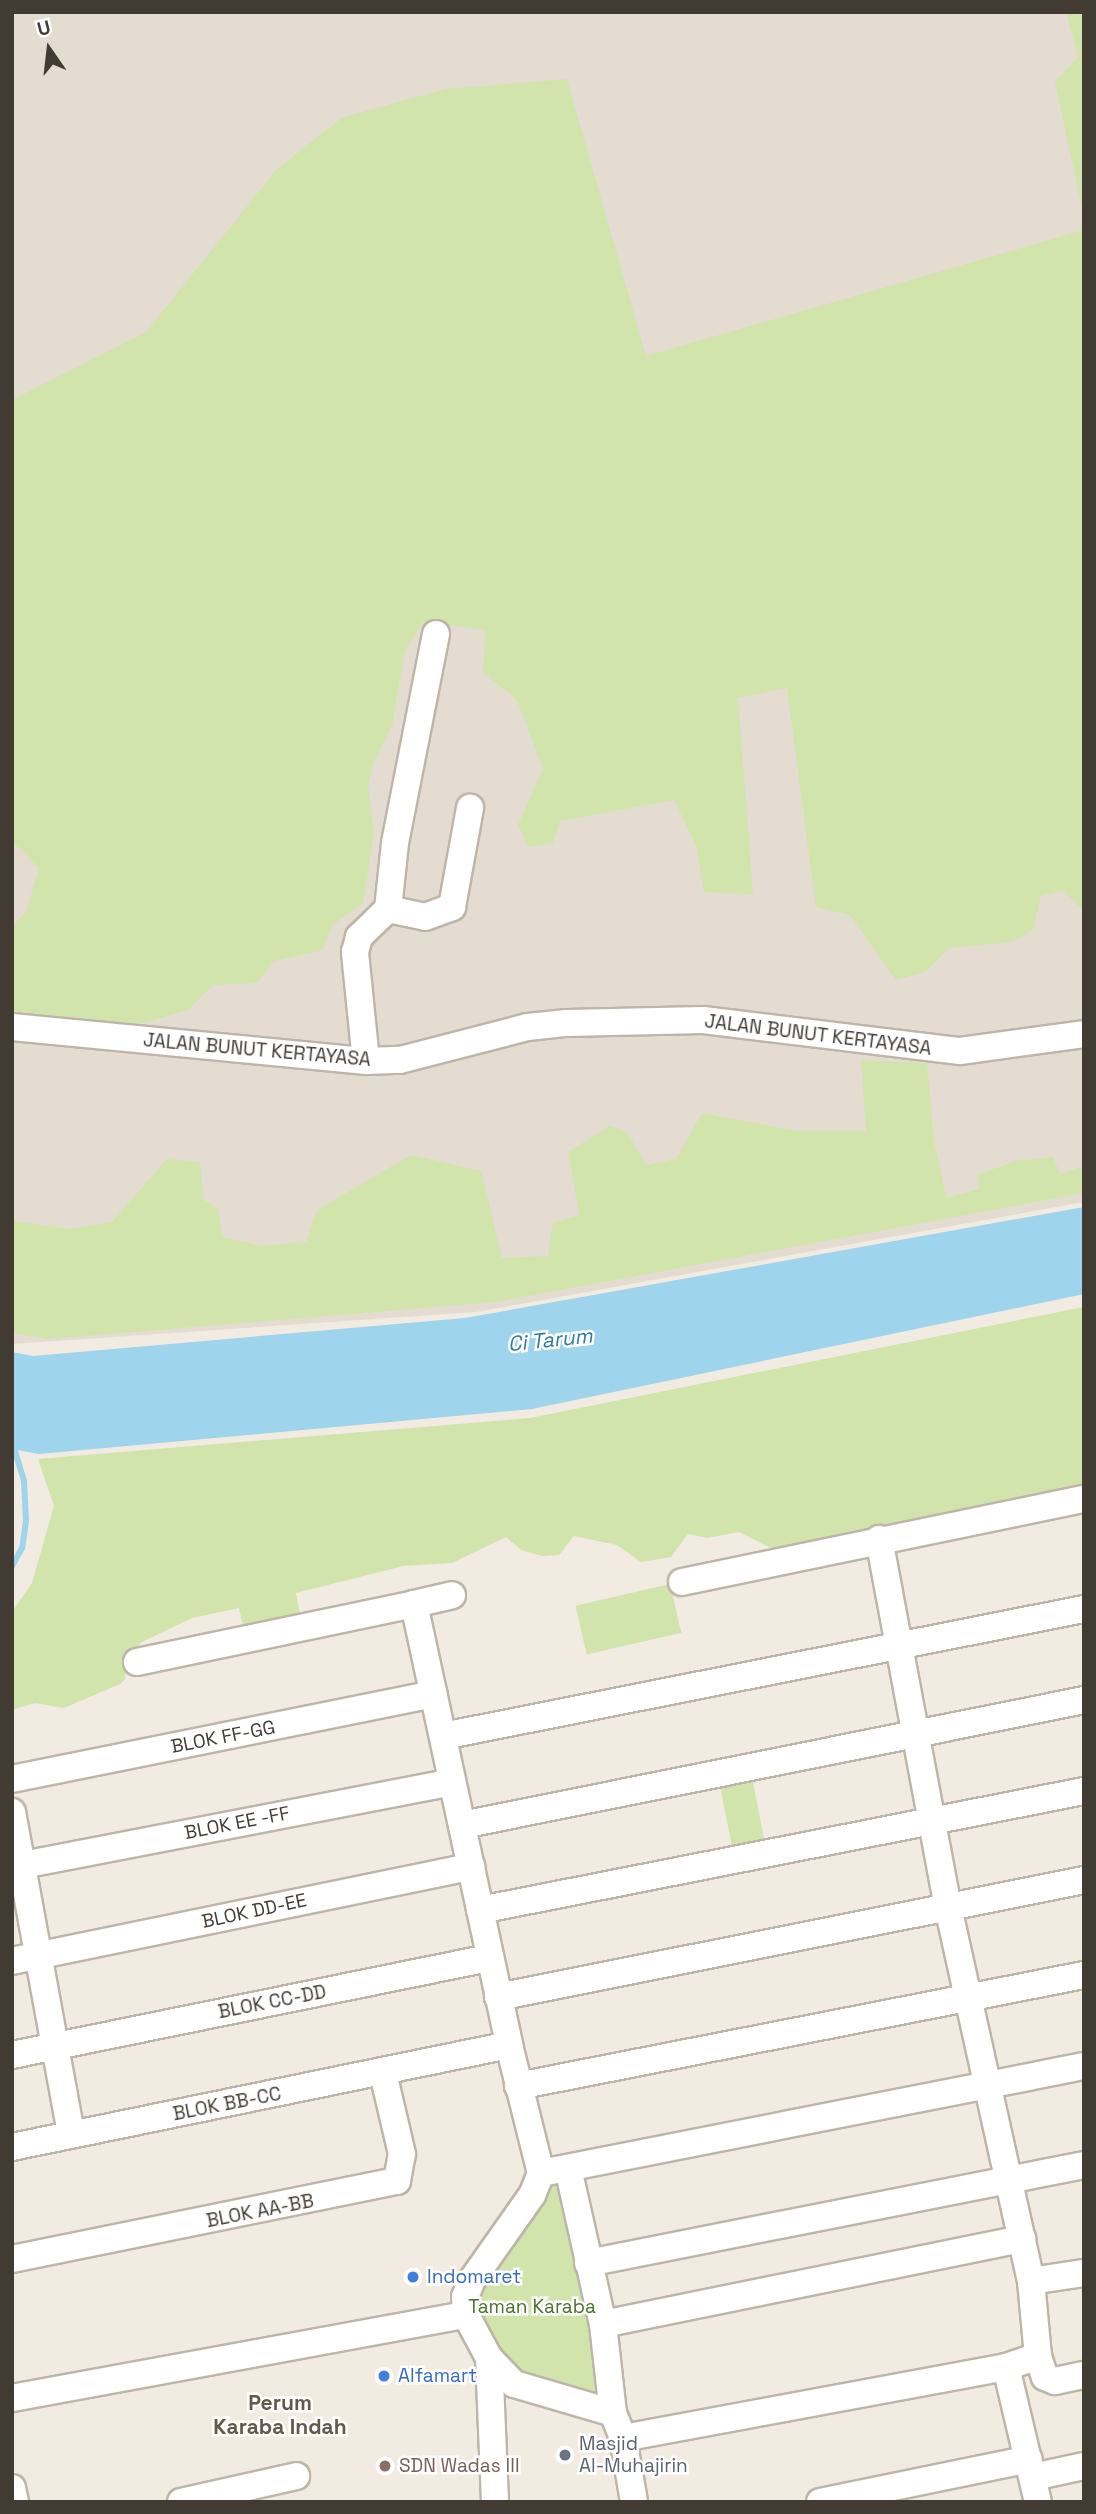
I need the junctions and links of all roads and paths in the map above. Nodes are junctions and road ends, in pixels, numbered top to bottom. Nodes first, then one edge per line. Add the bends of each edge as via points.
1 (436, 634) dead end
2 (470, 808) dead end
3 (388, 909) junction
4 (12, 1027) edge
5 (1084, 1034) edge
6 (366, 1060) junction
7 (1084, 1499) edge
8 (878, 1539) junction
9 (682, 1582) dead end
10 (452, 1595) dead end
11 (414, 1604) junction
12 (1084, 1609) edge
13 (896, 1644) junction
14 (137, 1662) dead end
15 (434, 1694) junction
16 (1084, 1700) edge
17 (915, 1732) junction
18 (443, 1736) junction
19 (12, 1779) edge
20 (453, 1782) junction
21 (1084, 1791) edge
22 (12, 1812) edge
23 (933, 1821) junction
24 (462, 1825) junction
25 (17, 1866) edge
26 (471, 1867) junction
27 (1084, 1880) edge
28 (948, 1907) junction
29 (481, 1910) junction
30 (38, 1955) junction
31 (490, 1958) junction
32 (12, 1961) edge
33 (1084, 1975) edge
34 (498, 1997) junction
35 (968, 1997) junction
36 (509, 2045) junction
37 (55, 2047) junction
38 (12, 2055) edge
39 (1084, 2066) edge
40 (383, 2073) junction
41 (990, 2084) junction
42 (519, 2086) junction
43 (71, 2135) junction
44 (12, 2147) edge
45 (1084, 2165) edge
46 (568, 2168) junction
47 (541, 2173) junction
48 (1012, 2181) junction
49 (1022, 2239) junction
50 (12, 2259) edge
51 (588, 2263) junction
52 (1084, 2273) edge
53 (1031, 2281) junction
54 (466, 2315) junction
55 (603, 2324) junction
56 (1038, 2356) junction
57 (489, 2358) junction
58 (1006, 2367) junction
59 (1084, 2375) edge
60 (12, 2398) edge
61 (613, 2413) junction
62 (622, 2438) junction
63 (1084, 2466) edge
64 (296, 2476) dead end
65 (1033, 2479) edge
66 (12, 2488) edge
67 (252, 2495) edge
68 (15, 2502) edge
69 (181, 2502) edge
70 (495, 2502) edge
71 (634, 2502) edge
72 (820, 2502) edge

1 - 3 street via 395,843
2 - 3 street via 452,907 425,917
3 - 6 street via 367,925 355,952
4 - 6 street, JALAN BUNUT KERTAYASA
5 - 6 street, JALAN BUNUT KERTAYASA via 960,1051 703,1020 567,1023 528,1027 400,1060
7 - 8 street
8 - 9 street
8 - 13 street
10 - 11 street
11 - 14 street
11 - 15 street
12 - 13 street
13 - 17 street
13 - 18 street
15 - 18 street
15 - 19 street, BLOK FF-GG
16 - 17 street
17 - 23 street
17 - 24 street
18 - 20 street
20 - 24 street
20 - 25 street, BLOK EE -FF
21 - 23 street
22 - 25 street
23 - 28 street
23 - 29 street
24 - 26 street
25 - 30 street
26 - 29 street
26 - 30 street, BLOK DD-EE
27 - 28 street
28 - 34 street
28 - 35 street
29 - 31 street
30 - 32 street, BLOK DD-EE
30 - 37 street
31 - 34 street
31 - 37 street, BLOK CC-DD
33 - 35 street
34 - 36 street
35 - 41 street
35 - 42 street
36 - 40 street, BLOK BB-CC
36 - 42 street
37 - 38 street, BLOK CC-DD
37 - 43 street
39 - 41 street
40 - 43 street, BLOK BB-CC
40 - 50 street, BLOK AA-BB via 402,2154 397,2180
41 - 46 street
41 - 48 street
42 - 47 street
43 - 44 street, BLOK BB-CC
45 - 48 street
46 - 47 street
46 - 51 street
47 - 54 street via 526,2205 472,2280 465,2297
48 - 49 street
48 - 51 street
49 - 53 street
49 - 55 street
51 - 55 street
52 - 53 street
53 - 56 street
54 - 57 street
54 - 60 street
55 - 61 street
56 - 58 street
56 - 59 street via 1045,2377 1055,2381
57 - 61 street via 514,2384
57 - 70 street
58 - 62 street
58 - 65 street
61 - 62 street
62 - 71 street
63 - 65 street
64 - 67 street
65 - 72 street
66 - 68 street
67 - 69 street

